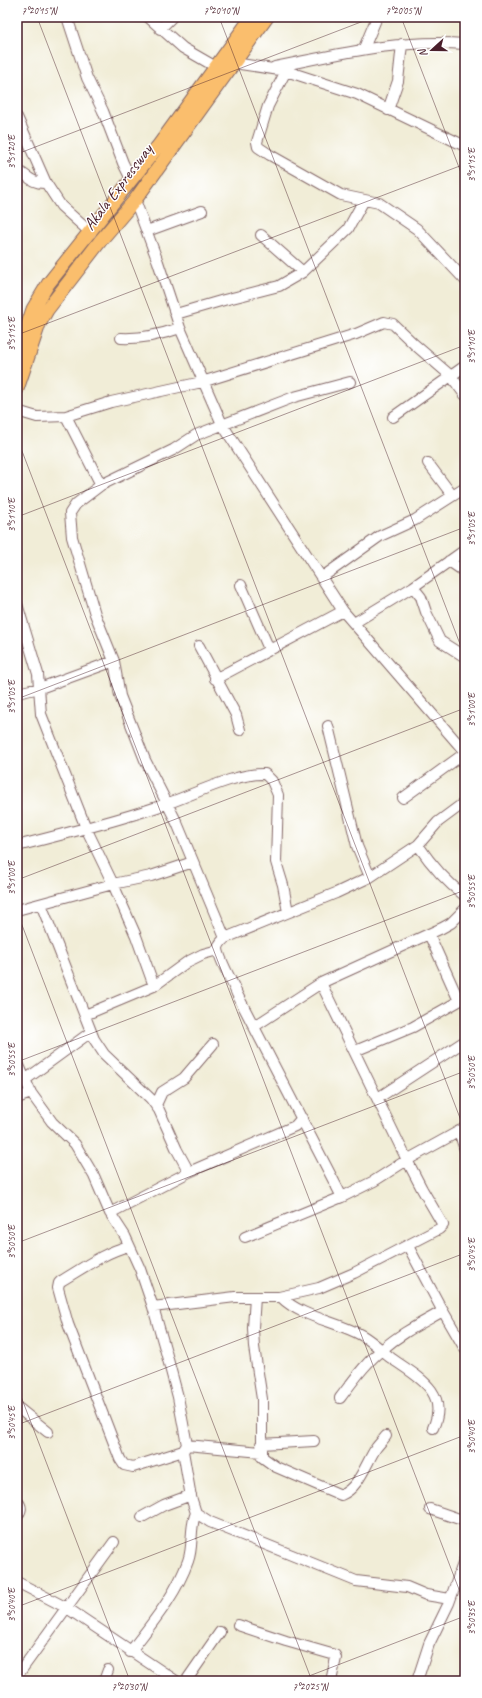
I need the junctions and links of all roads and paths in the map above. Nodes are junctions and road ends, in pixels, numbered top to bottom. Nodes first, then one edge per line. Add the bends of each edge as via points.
1 (67, 17) edge
2 (148, 17) edge
3 (172, 17) edge
4 (252, 17) edge
5 (266, 17) edge
6 (377, 17) edge
7 (160, 29) junction
8 (402, 44) junction
9 (465, 44) edge
10 (364, 48) junction
11 (234, 63) junction
12 (216, 67) junction
13 (271, 68) junction
14 (286, 71) junction
15 (388, 110) junction
16 (17, 117) edge
17 (465, 146) edge
18 (17, 169) edge
19 (131, 179) junction
20 (46, 183) junction
21 (135, 200) junction
22 (364, 200) junction
23 (202, 210) dead end
24 (147, 231) junction
25 (91, 232) junction
26 (261, 235) dead end
27 (303, 272) junction
28 (465, 280) edge
29 (176, 314) junction
30 (180, 328) junction
31 (121, 338) dead end
32 (17, 357) edge
33 (465, 366) edge
34 (451, 376) junction
35 (202, 382) junction
36 (350, 382) dead end
37 (17, 389) edge
38 (465, 395) edge
39 (17, 411) edge
40 (66, 416) junction
41 (393, 417) dead end
42 (222, 424) junction
43 (428, 463) dead end
44 (101, 485) junction
45 (465, 488) edge
46 (452, 495) junction
47 (465, 550) edge
48 (449, 561) junction
49 (465, 572) edge
50 (321, 578) junction
51 (241, 585) dead end
52 (413, 586) junction
53 (17, 604) edge
54 (343, 611) junction
55 (354, 623) junction
56 (199, 646) dead end
57 (269, 649) junction
58 (465, 657) edge
59 (114, 661) junction
60 (215, 678) junction
61 (42, 685) junction
62 (17, 693) edge
63 (328, 726) dead end
64 (240, 730) dead end
65 (465, 752) edge
66 (403, 798) dead end
67 (465, 802) edge
68 (166, 804) junction
69 (86, 828) junction
70 (418, 845) junction
71 (17, 846) edge
72 (193, 862) junction
73 (370, 877) junction
74 (113, 884) junction
75 (465, 896) edge
76 (41, 904) junction
77 (17, 910) edge
78 (465, 910) edge
79 (288, 912) junction
80 (429, 934) junction
81 (225, 938) junction
82 (218, 950) junction
83 (321, 983) junction
84 (154, 986) junction
85 (85, 1015) junction
86 (255, 1026) junction
87 (91, 1032) junction
88 (465, 1041) edge
89 (214, 1044) dead end
90 (355, 1051) junction
91 (17, 1061) edge
92 (25, 1080) junction
93 (31, 1093) junction
94 (17, 1098) edge
95 (378, 1098) junction
96 (156, 1105) junction
97 (302, 1118) junction
98 (295, 1126) junction
99 (462, 1129) edge
100 (309, 1130) junction
101 (465, 1150) edge
102 (407, 1160) junction
103 (189, 1172) junction
104 (342, 1196) junction
105 (110, 1213) junction
106 (245, 1237) dead end
107 (129, 1246) junction
108 (408, 1246) junction
109 (255, 1297) junction
110 (281, 1297) junction
111 (153, 1306) junction
112 (443, 1311) junction
113 (465, 1349) edge
114 (382, 1350) junction
115 (340, 1398) dead end
116 (17, 1407) edge
117 (433, 1428) dead end
118 (48, 1432) dead end
119 (386, 1436) dead end
120 (314, 1441) dead end
121 (185, 1448) junction
122 (261, 1448) junction
123 (191, 1495) junction
124 (17, 1501) edge
125 (430, 1509) dead end
126 (196, 1513) junction
127 (17, 1517) edge
128 (142, 1517) dead end
129 (465, 1521) edge
130 (114, 1542) dead end
131 (465, 1558) edge
132 (17, 1582) edge
133 (450, 1599) junction
134 (67, 1608) junction
135 (238, 1625) dead end
136 (220, 1632) dead end
137 (130, 1652) junction
138 (108, 1670) dead end
139 (17, 1676) edge
140 (333, 1680) edge
141 (104, 1681) edge
142 (176, 1681) edge
143 (186, 1681) edge
144 (417, 1681) edge

1 - 19 street via 87,78
2 - 7 street
3 - 7 street
4 - 12 main road, Akala Expressway
5 - 11 main road, Akala Expressway
6 - 10 street
7 - 12 street via 183,48
8 - 9 street
8 - 10 street
8 - 15 street via 398,81
10 - 13 street
11 - 13 street
11 - 21 main road, Akala Expressway
12 - 19 main road, Akala Expressway
13 - 14 street
14 - 15 street via 358,94
14 - 22 street via 268,106 257,142 258,147 341,195
15 - 17 street
16 - 20 street
18 - 20 street via 32,181
19 - 25 main road, Akala Expressway
20 - 25 street via 61,206
21 - 24 street
21 - 37 main road, Akala Expressway via 100,240 47,310 39,324
22 - 27 street via 348,229
22 - 28 street via 379,203 417,229
23 - 24 street
24 - 29 street
25 - 32 main road, Akala Expressway via 48,284 33,309
26 - 27 street
27 - 29 street via 279,286
29 - 30 street
30 - 31 street via 154,336
30 - 35 street
33 - 34 street
34 - 35 street via 394,324 384,322 356,334
34 - 38 street
34 - 41 street
35 - 40 street via 111,402
35 - 42 street
36 - 42 street via 294,397
39 - 40 street via 37,417
40 - 44 street
42 - 44 street
42 - 50 street
43 - 46 street
44 - 59 street via 76,504 70,513 70,523 95,614
45 - 46 street
46 - 50 street via 415,520 380,536
47 - 48 street
48 - 49 street
48 - 52 street
50 - 54 street
51 - 57 street
52 - 55 street
52 - 58 street via 421,597 440,641
53 - 61 street
54 - 55 street
54 - 57 street
55 - 65 street
56 - 60 street
57 - 60 street
59 - 61 street
59 - 68 street via 120,696 145,760
60 - 64 street via 236,715
61 - 62 street
61 - 69 street via 42,714
63 - 73 street via 357,846
65 - 66 street
67 - 70 street via 438,822
68 - 69 street
68 - 72 street
68 - 79 street via 209,786 249,775 265,774 272,781 278,795 276,862
69 - 71 street
69 - 74 street
70 - 73 street
70 - 75 street via 433,867
72 - 74 street via 151,876
72 - 81 street
73 - 79 street
74 - 76 street
74 - 84 street
76 - 77 street
76 - 85 street
78 - 80 street via 451,923
79 - 81 street
80 - 83 street
80 - 90 street via 459,1001 413,1027
81 - 82 street
82 - 84 street via 187,962
82 - 86 street
83 - 86 street
83 - 90 street
84 - 85 street
85 - 87 street
86 - 97 street
87 - 92 street
87 - 96 street via 104,1054
88 - 95 street
89 - 96 street via 184,1078 162,1092
90 - 95 street
91 - 92 street
92 - 93 street
93 - 94 street
93 - 105 street via 52,1122 75,1144 94,1176
95 - 102 street
96 - 103 street
97 - 98 street
97 - 100 street
98 - 100 street
98 - 103 street
99 - 101 street
99 - 102 street
100 - 104 street
102 - 104 street via 387,1174
102 - 108 street via 443,1224 439,1229
103 - 105 street
104 - 106 street
105 - 107 street
107 - 111 street
107 - 121 street via 102,1256 59,1283 58,1288 68,1324 124,1465 133,1467
108 - 110 street via 319,1288
108 - 112 street
109 - 110 street
109 - 111 street
109 - 122 street via 253,1328 262,1404
110 - 114 street via 293,1307 362,1336
111 - 121 street via 178,1397
112 - 113 street
112 - 114 street via 404,1332
114 - 115 street
114 - 117 street via 427,1384 438,1410 438,1418
116 - 118 street
119 - 122 street via 375,1449 355,1483 341,1495 271,1464 262,1458
120 - 122 street
121 - 122 street
121 - 123 street
123 - 126 street
123 - 128 street
124 - 127 street via 21,1509
125 - 129 street
126 - 133 street via 210,1522 356,1581 407,1588 426,1595
126 - 137 street via 192,1521 190,1555 181,1576 167,1603
130 - 134 street
131 - 133 street
132 - 134 street
133 - 144 street via 429,1644
134 - 137 street
134 - 139 street
135 - 140 street via 335,1655
136 - 143 street
137 - 142 street
138 - 141 street

